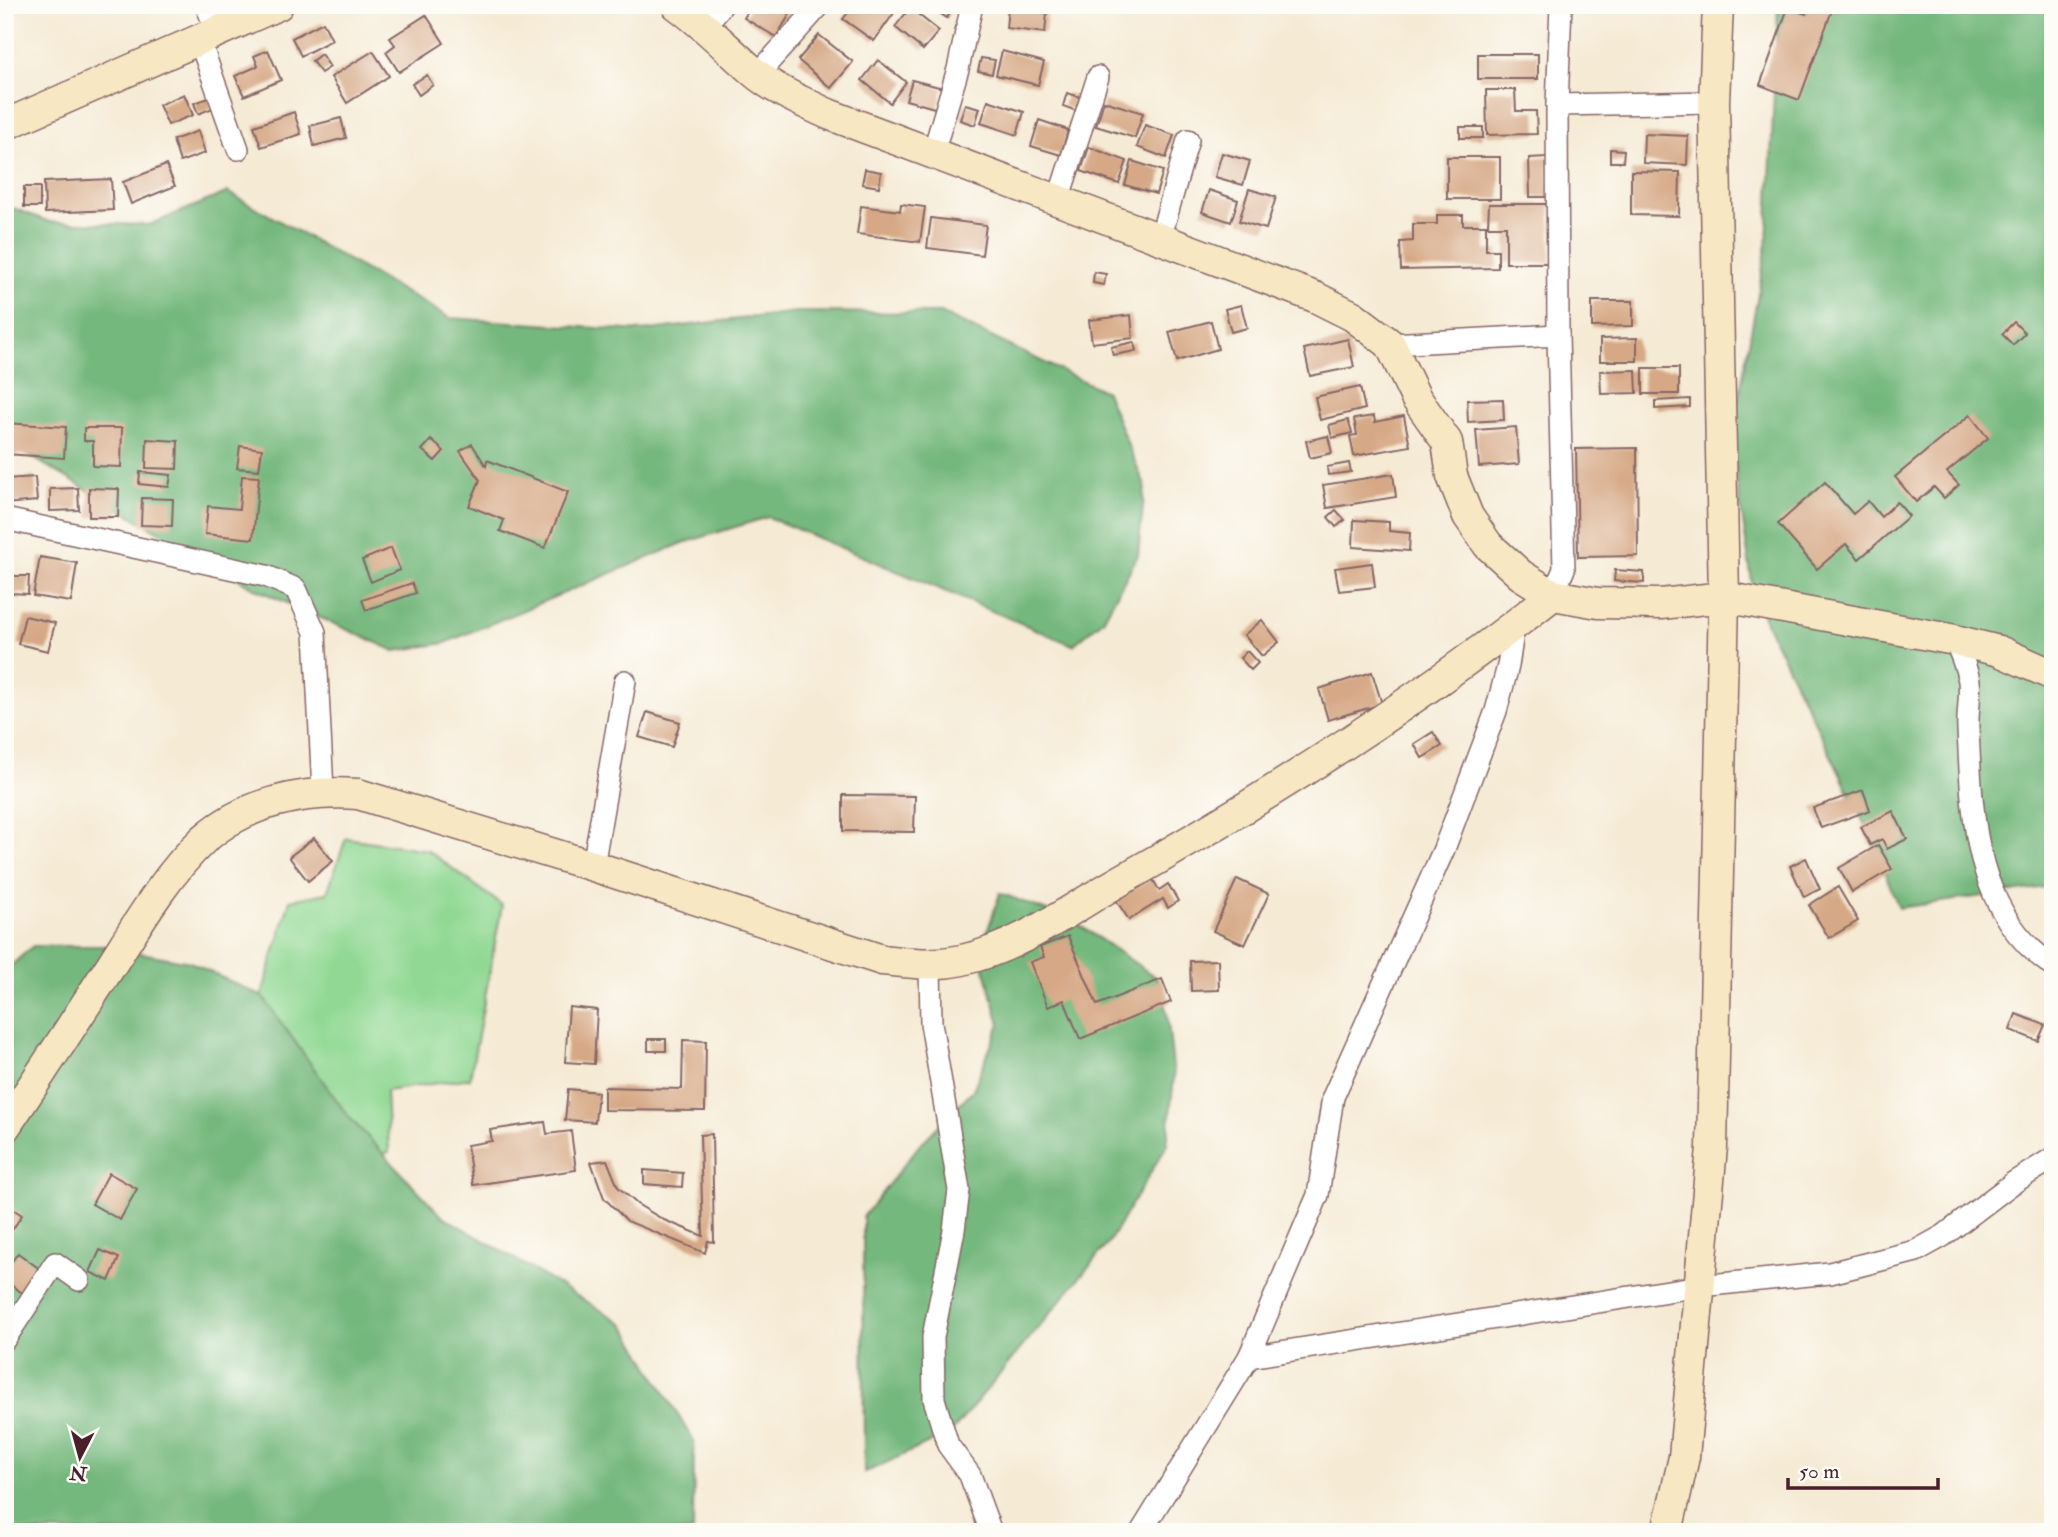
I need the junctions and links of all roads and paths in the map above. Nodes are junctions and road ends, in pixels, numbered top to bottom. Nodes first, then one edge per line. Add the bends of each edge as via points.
1 (278, 5) edge
2 (677, 5) edge
3 (820, 5) edge
4 (972, 5) edge
5 (1560, 5) edge
6 (1718, 5) edge
7 (714, 15) edge
8 (208, 25) edge
9 (757, 75) junction
10 (1098, 77) dead end
11 (1714, 102) junction
12 (1557, 105) junction
13 (5, 125) edge
14 (1188, 140) dead end
15 (238, 149) dead end
16 (933, 153) junction
17 (1058, 201) junction
18 (1160, 239) junction
19 (1558, 335) junction
20 (1390, 344) junction
21 (5, 519) edge
22 (1553, 595) junction
23 (1724, 597) junction
24 (1514, 626) junction
25 (1955, 640) junction
26 (2053, 675) edge
27 (625, 681) dead end
28 (323, 791) junction
29 (593, 866) junction
30 (930, 965) junction
31 (2053, 965) edge
32 (5, 1127) edge
33 (2053, 1158) edge
34 (79, 1280) dead end
35 (1700, 1286) junction
36 (5, 1339) edge
37 (1249, 1357) junction
38 (991, 1532) edge
39 (1141, 1532) edge
40 (1667, 1532) edge

1 - 8 street
2 - 7 street
3 - 9 street
4 - 16 street
5 - 12 street
6 - 11 street
7 - 9 street
8 - 13 street
8 - 15 street
9 - 16 street via 828,114
10 - 17 street
11 - 12 street
11 - 23 street
12 - 19 street
14 - 18 street
16 - 17 street
17 - 18 street
18 - 20 street via 1315,297 1353,316
19 - 20 street
19 - 22 street via 1564,569
20 - 22 street via 1416,398 1447,442 1452,476 1468,516 1489,545 1521,575
21 - 28 street via 253,573 296,589 315,632
22 - 23 street via 1623,604
22 - 24 street
23 - 25 street
23 - 35 street via 1712,1147
24 - 30 street via 1233,817 1007,945
24 - 37 street via 1496,711 1444,849 1333,1097 1318,1195
25 - 26 street via 1999,651
25 - 31 street via 1969,680 1976,845 2001,912 2034,953
27 - 29 street
28 - 29 street via 358,794 403,806
28 - 32 street via 275,801 206,838 138,923
29 - 30 street via 882,960
30 - 38 street via 931,1023 959,1191 933,1337 934,1399 948,1445 970,1475
33 - 35 street via 1916,1251 1830,1273
34 - 36 street via 55,1263
35 - 37 street
35 - 40 street via 1684,1457
37 - 39 street

